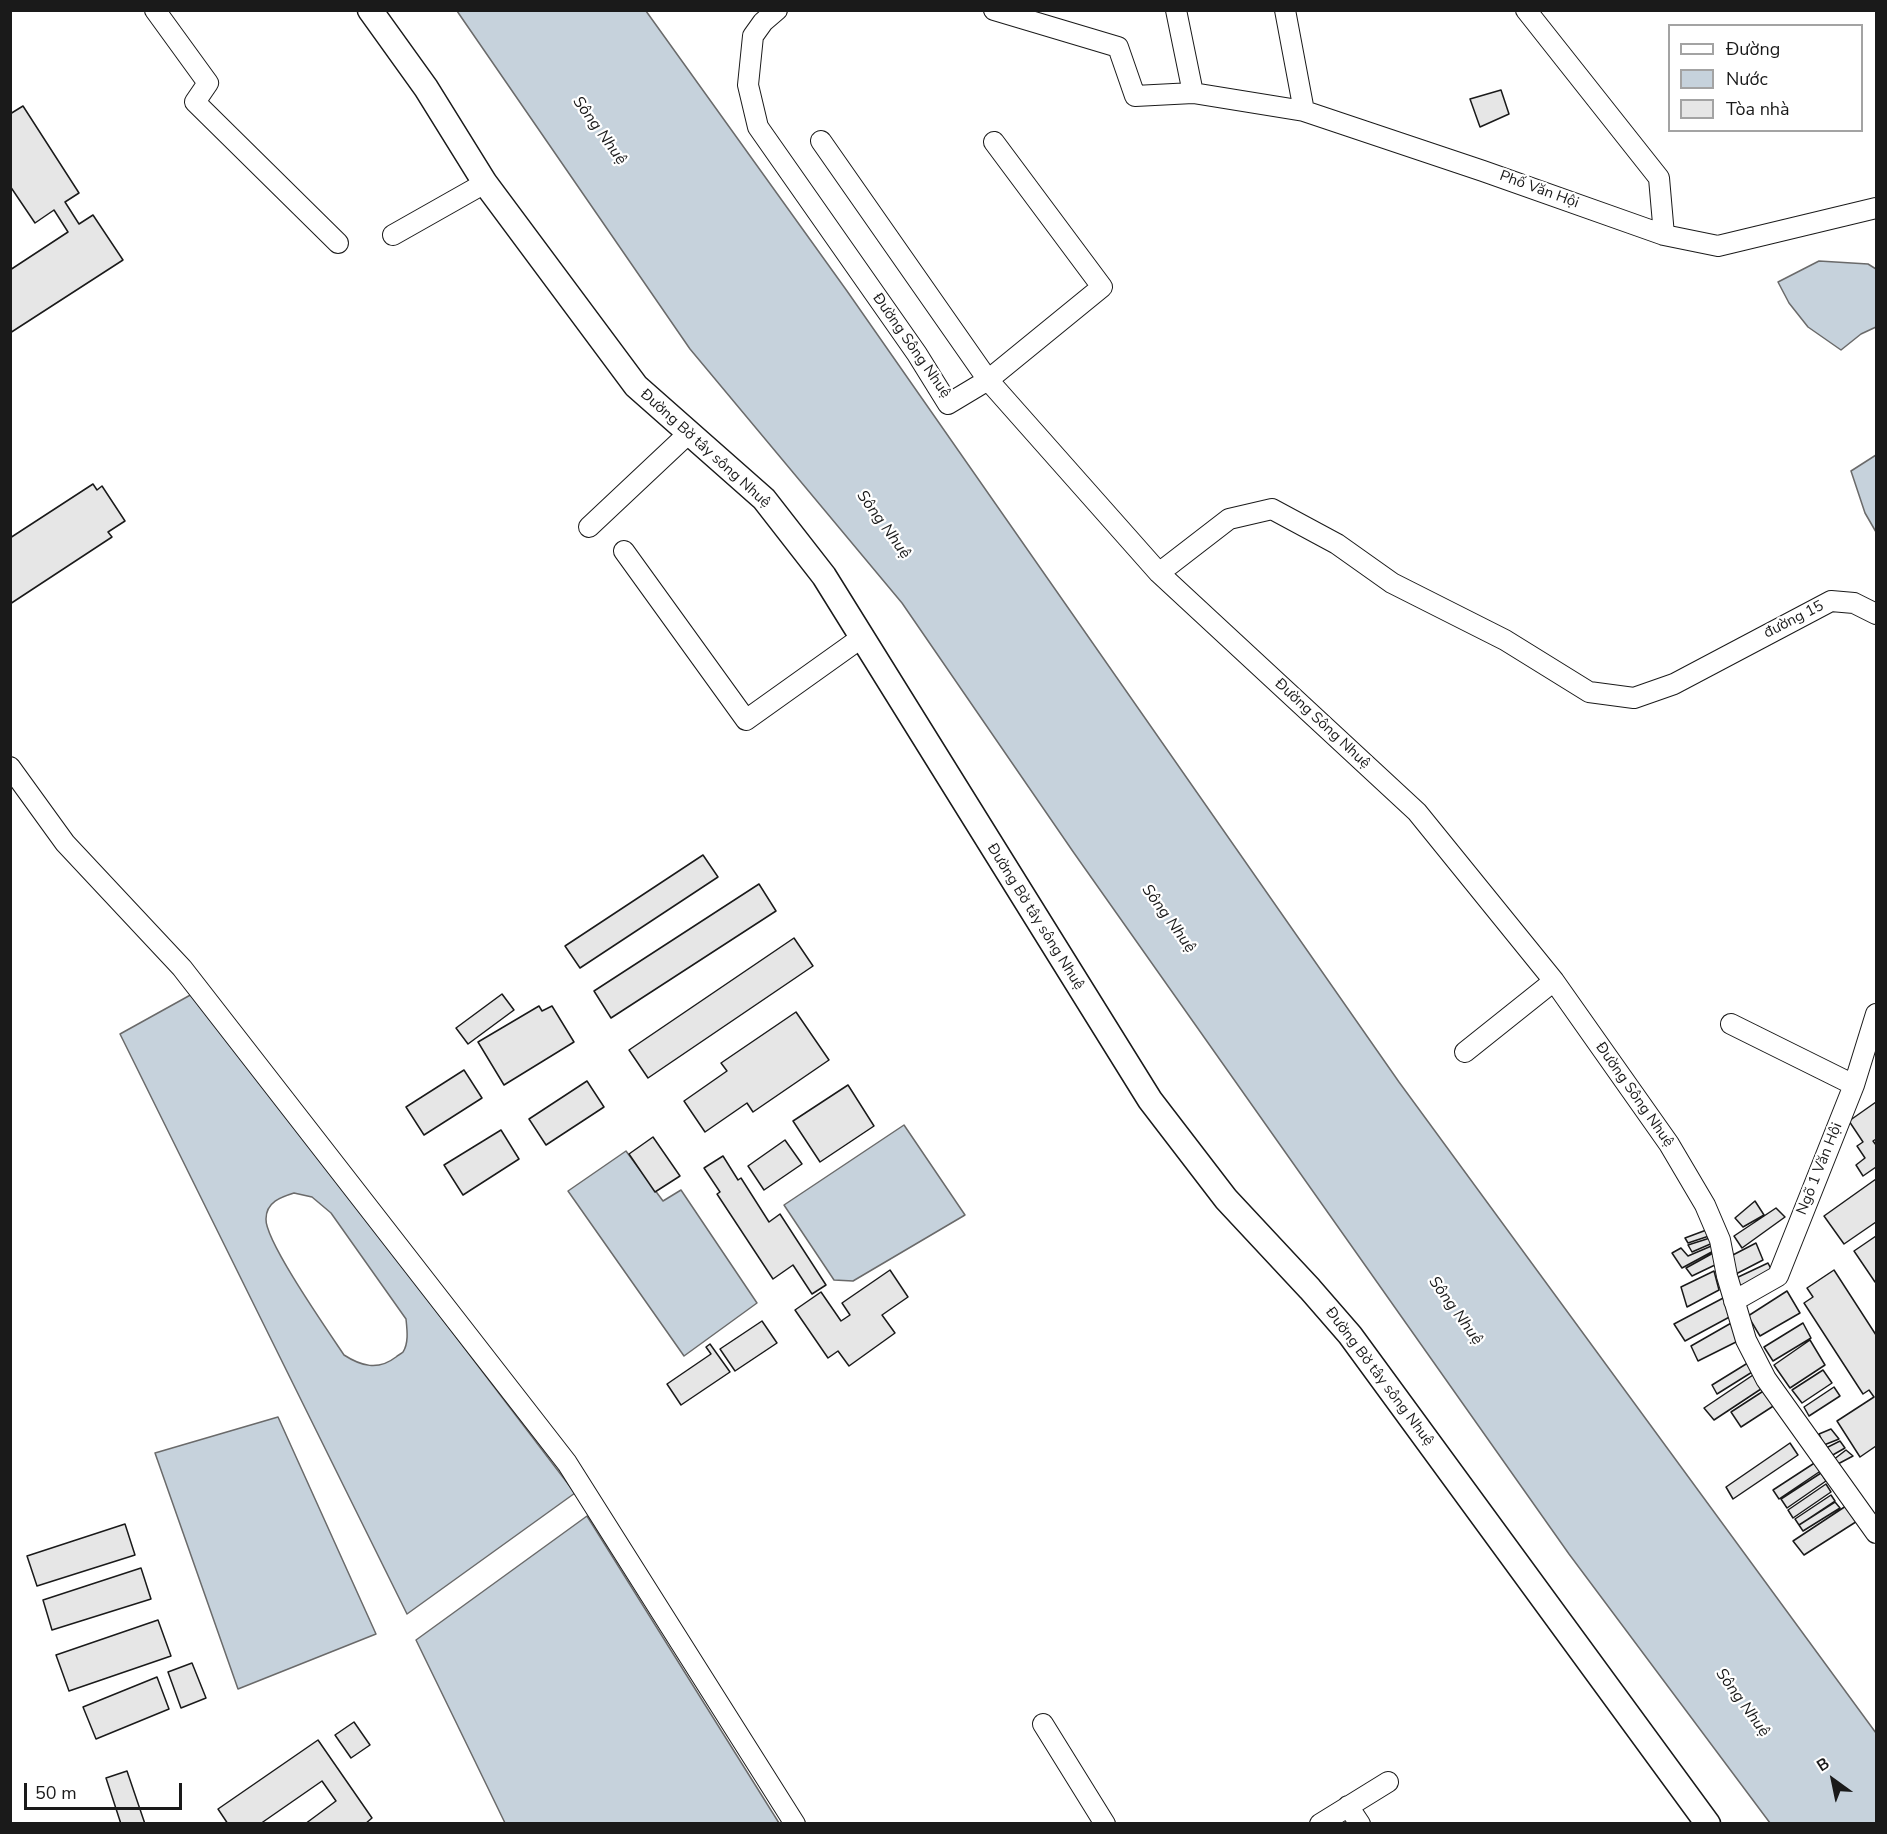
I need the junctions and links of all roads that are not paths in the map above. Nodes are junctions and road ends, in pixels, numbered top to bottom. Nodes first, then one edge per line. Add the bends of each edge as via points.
1 (155, 10) edge
2 (370, 10) edge
3 (777, 10) edge
4 (994, 10) edge
5 (1176, 10) edge
6 (1285, 10) edge
7 (1526, 10) edge
8 (1193, 93) junction
9 (1304, 111) junction
10 (821, 141) dead end
11 (994, 142) dead end
12 (486, 183) junction
13 (1876, 208) edge
14 (1665, 235) junction
15 (393, 236) dead end
16 (338, 243) dead end
17 (988, 380) junction
18 (689, 433) junction
19 (589, 527) dead end
20 (624, 551) dead end
21 (1159, 573) junction
22 (1876, 614) edge
23 (861, 638) junction
24 (10, 767) edge
25 (1554, 981) junction
26 (1876, 1014) edge
27 (1731, 1024) dead end
28 (1465, 1052) dead end
29 (1854, 1085) junction
30 (1734, 1301) junction
31 (1876, 1533) edge
32 (1043, 1724) dead end
33 (1388, 1782) dead end
34 (1348, 1806) junction
35 (795, 1824) edge
36 (1105, 1824) edge
37 (1320, 1824) edge
38 (1360, 1824) edge
39 (1708, 1824) edge

1 - 16 street via 208,83 195,102
2 - 12 street, Đường Bờ tây sông Nhuệ via 426,88
3 - 17 street, Đường Sông Nhuệ via 753,36 748,85 758,127 948,404
4 - 8 street, Phố Văn Hội via 1118,47 1135,96
5 - 8 street
6 - 9 street
7 - 14 street via 1659,178
8 - 9 street, Phố Văn Hội
9 - 14 street, Phố Văn Hội
10 - 17 street
11 - 17 street via 1102,287
12 - 15 street
12 - 18 street, Đường Bờ tây sông Nhuệ via 636,386
13 - 14 street, Phố Văn Hội via 1718,246
17 - 21 street, Đường Sông Nhuệ
18 - 19 street
18 - 23 street, Đường Bờ tây sông Nhuệ via 764,499 824,576
20 - 23 street via 746,720
21 - 22 street, đường 15 via 1229,519 1272,509 1337,544 1392,584 1505,640 1589,692 1634,698 1674,684 1831,601 1854,603
21 - 25 street, Đường Sông Nhuệ via 1417,813
23 - 39 street, Đường Bờ tây sông Nhuệ via 1150,1100 1226,1199 1350,1335
24 - 35 street via 65,843 182,968 567,1462
25 - 28 street
25 - 30 street, Đường Sông Nhuệ via 1669,1144 1705,1205 1720,1240
26 - 29 street, Ngõ 1 Văn Hội
27 - 29 street
29 - 30 street, Ngõ 1 Văn Hội via 1778,1276
30 - 31 street, Đường Sông Nhuệ via 1746,1340 1766,1379
32 - 36 street
33 - 34 street
34 - 37 street
34 - 38 street

